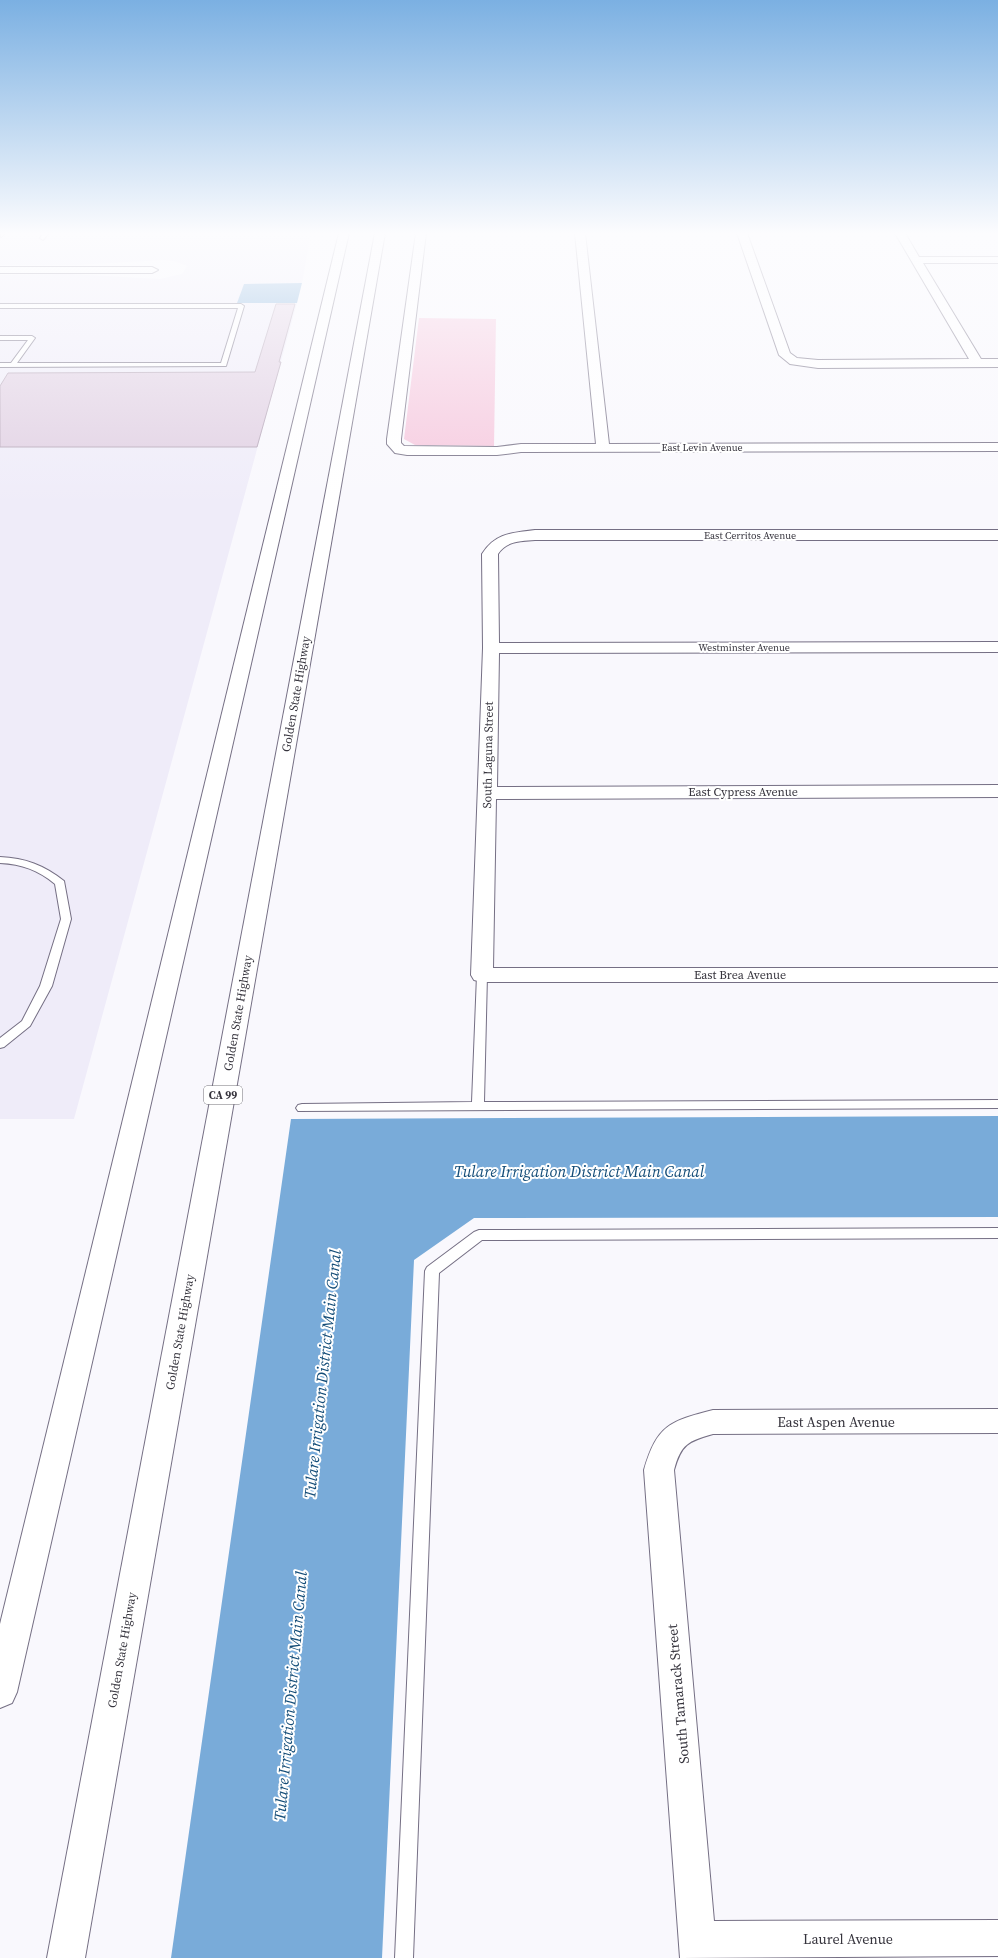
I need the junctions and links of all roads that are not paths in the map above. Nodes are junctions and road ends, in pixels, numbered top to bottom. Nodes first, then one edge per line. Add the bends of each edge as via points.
1 (236, 324) edge
2 (322, 324) edge
3 (363, 324) edge
4 (409, 324) edge
5 (590, 324) edge
6 (774, 324) edge
7 (954, 324) edge
8 (0, 338) edge
9 (977, 363) junction
10 (998, 363) edge
11 (0, 365) edge
12 (14, 365) junction
13 (998, 447) edge
14 (603, 448) junction
15 (998, 535) edge
16 (503, 540) joint
17 (998, 647) edge
18 (490, 648) junction
19 (998, 791) edge
20 (487, 793) junction
21 (0, 860) edge
22 (482, 975) junction
23 (998, 975) edge
24 (0, 1044) edge
25 (998, 1104) edge
26 (478, 1106) junction
27 (302, 1108) dead end
28 (998, 1233) edge
29 (998, 1421) edge
30 (676, 1434) joint
31 (0, 1692) edge
32 (998, 1938) edge
33 (699, 1949) edge
34 (66, 1958) edge
35 (404, 1958) edge

1 - 12 lane via 224,366
2 - 31 main road
3 - 34 main road, Golden State Highway / CA 99
4 - 14 main road, East Levin Avenue via 394,439 396,447 407,451
5 - 14 main road
6 - 9 main road via 785,355 794,361 818,364
7 - 9 main road
8 - 12 lane via 32,338
9 - 10 main road
11 - 12 lane
13 - 14 main road, East Levin Avenue
15 - 16 main road, East Cerritos Avenue via 535,535
16 - 18 main road, South Laguna Street via 490,554
17 - 18 main road, Westminster Avenue
18 - 20 main road, South Laguna Street
19 - 20 main road, East Cypress Avenue
20 - 22 main road, South Laguna Street
21 - 24 lane via 30,863 44,869 60,883 66,919 46,986 26,1023
22 - 23 main road, East Brea Avenue
22 - 26 lane
25 - 26 lane
26 - 27 lane
28 - 35 lane via 479,1235 432,1271
29 - 30 main road, East Aspen Avenue via 713,1422
30 - 33 main road, South Tamarack Street via 664,1450 659,1470
32 - 33 main road, Laurel Avenue

